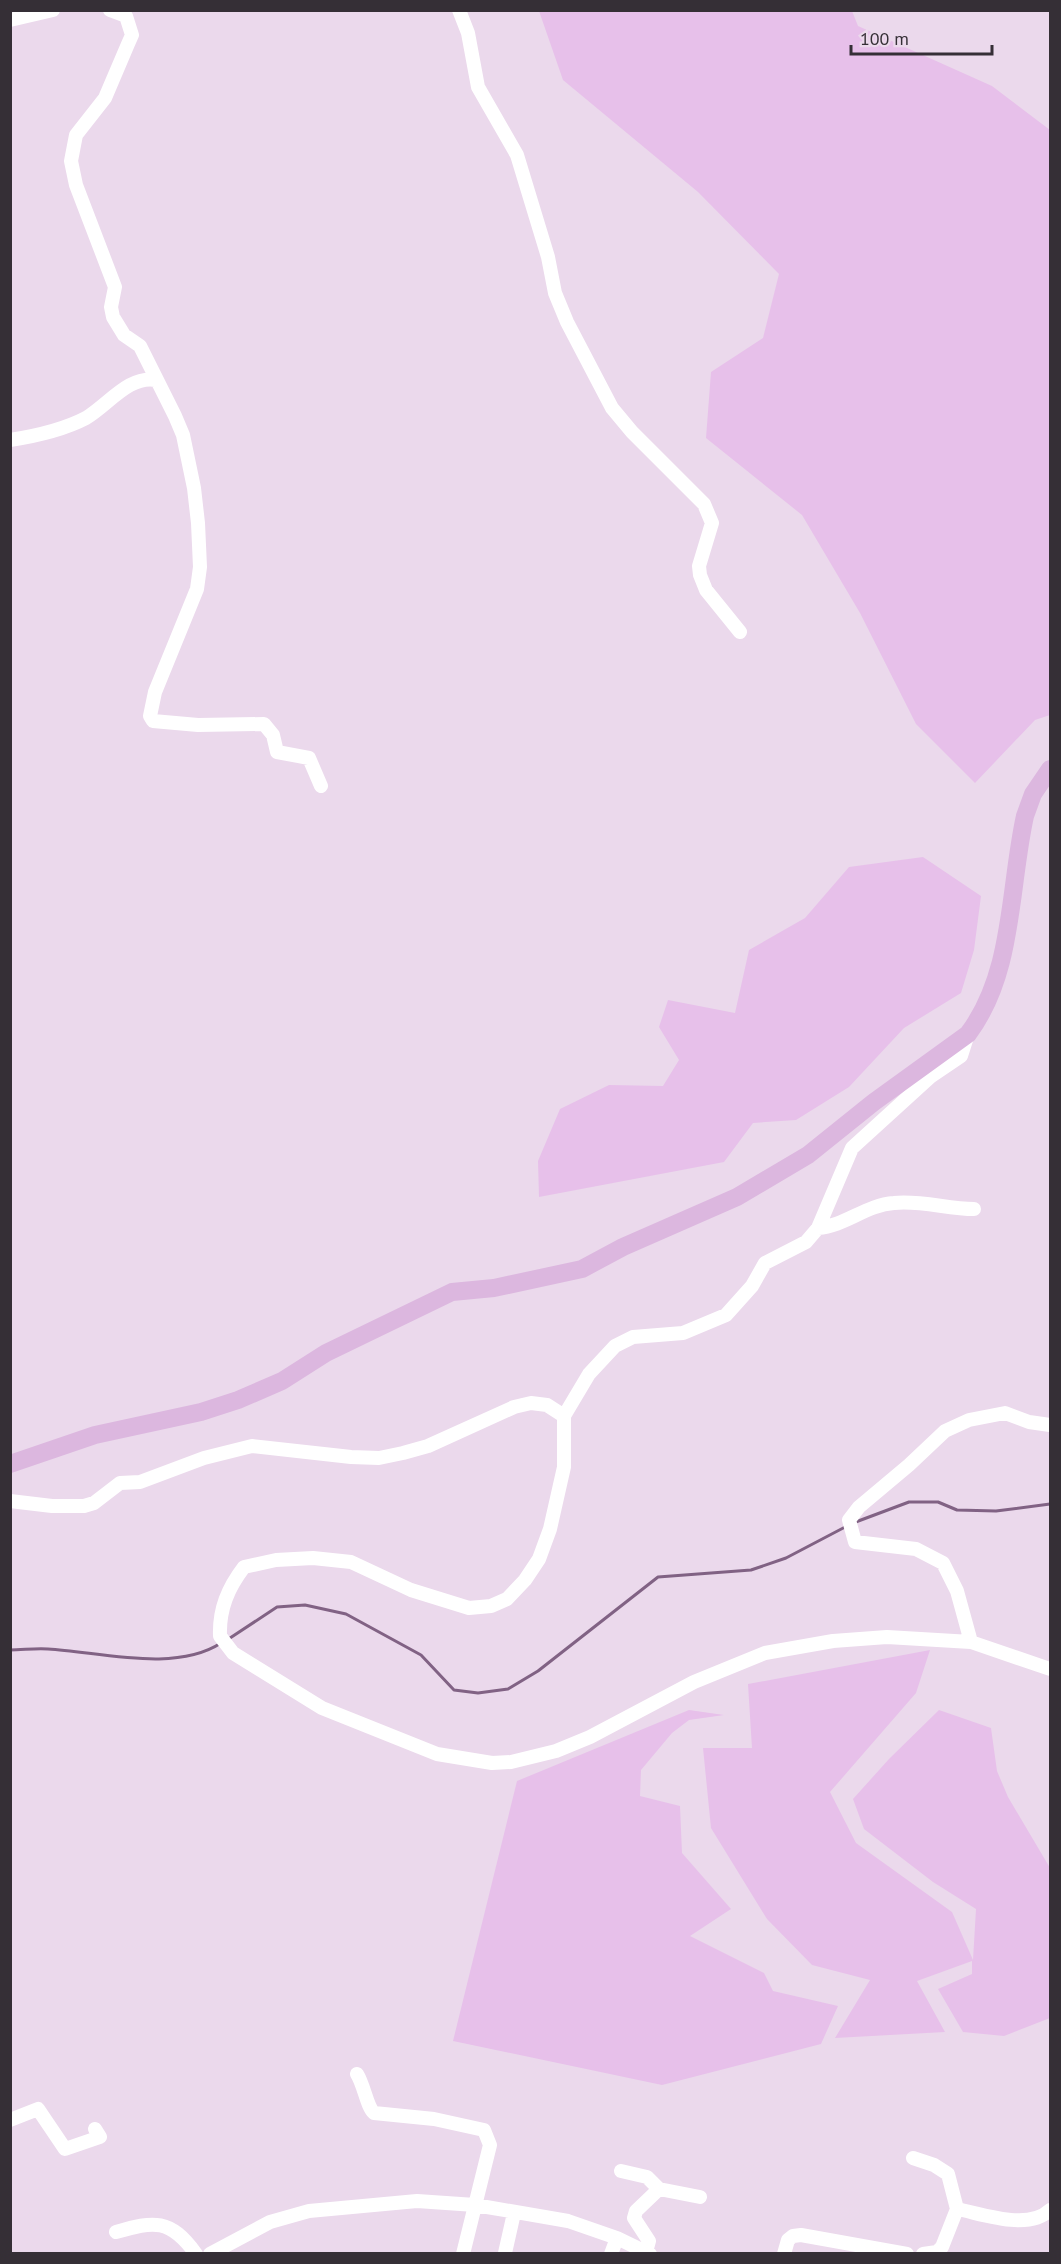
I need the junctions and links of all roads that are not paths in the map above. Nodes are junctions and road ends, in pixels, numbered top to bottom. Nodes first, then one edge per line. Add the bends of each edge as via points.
1 (53, 10) edge
2 (110, 10) edge
3 (459, 10) edge
4 (34, 13) edge
5 (10, 20) edge
6 (156, 380) junction
7 (10, 440) edge
8 (740, 632) dead end
9 (1050, 769) edge
10 (321, 786) dead end
11 (968, 1034) junction
12 (974, 1209) dead end
13 (818, 1228) junction
14 (564, 1416) junction
15 (1050, 1425) edge
16 (10, 1464) edge
17 (10, 1501) edge
18 (971, 1642) junction
19 (1050, 1669) edge
20 (357, 2074) dead end
21 (10, 2120) edge
22 (95, 2129) dead end
23 (913, 2158) dead end
24 (621, 2171) dead end
25 (659, 2189) junction
26 (700, 2197) dead end
27 (475, 2205) junction
28 (957, 2209) junction
29 (1050, 2210) edge
30 (514, 2213) junction
31 (116, 2232) dead end
32 (616, 2248) edge
33 (196, 2253) edge
34 (210, 2253) edge
35 (463, 2253) edge
36 (505, 2253) edge
37 (648, 2253) edge
38 (784, 2253) edge
39 (907, 2253) edge
40 (923, 2253) edge

1 - 4 street
2 - 6 street via 126,16 132,35 105,98 76,135 71,161 76,185 115,287 113,317 124,335 140,346
3 - 8 street via 468,33 478,87 520,165 548,256 555,293 567,322 612,408 704,504 712,523 699,575 706,590
4 - 5 street
6 - 7 street via 146,378 134,383 85,418
6 - 10 street via 183,435 189,459 200,567 197,589 155,692 150,716 153,721 186,725 264,724 273,735 277,752 309,758
9 - 11 main road via 1025,816 998,978
11 - 13 street via 960,1056 930,1077 852,1148
11 - 16 main road via 808,1155 737,1197 582,1269 452,1292 238,1400 95,1435
12 - 13 street via 894,1203 860,1211 830,1227
13 - 14 street via 806,1242 765,1263 752,1286 726,1315 683,1333 633,1337 615,1346 589,1374
14 - 17 street via 548,1405 531,1403 403,1454 351,1457 252,1446 204,1458 140,1482 120,1484 84,1506
14 - 18 street via 564,1467 550,1529 539,1559 507,1599 491,1606 469,1608 411,1590 351,1562 276,1560 244,1567 234,1580 221,1615 220,1636 233,1653 322,1708 437,1754 492,1763 511,1762 573,1744 694,1682 765,1653 833,1641 887,1637
15 - 18 street via 1005,1413 953,1427 926,1447 849,1520 855,1542 916,1549 943,1563 957,1591
18 - 19 street
20 - 27 street via 374,2113 434,2119 484,2130 490,2145
21 - 22 street via 38,2109 65,2150 100,2137
23 - 28 street via 948,2174
24 - 25 street via 647,2177
25 - 26 street
25 - 37 street via 636,2211 634,2218 649,2241
27 - 30 street
27 - 34 street via 417,2201 309,2211 270,2222
27 - 35 street
28 - 29 street via 1009,2219 1034,2219
28 - 40 street via 942,2247 937,2252
30 - 32 street via 568,2221
30 - 36 street
31 - 33 street via 150,2223 164,2225
32 - 37 street
38 - 39 street via 788,2240 801,2235

